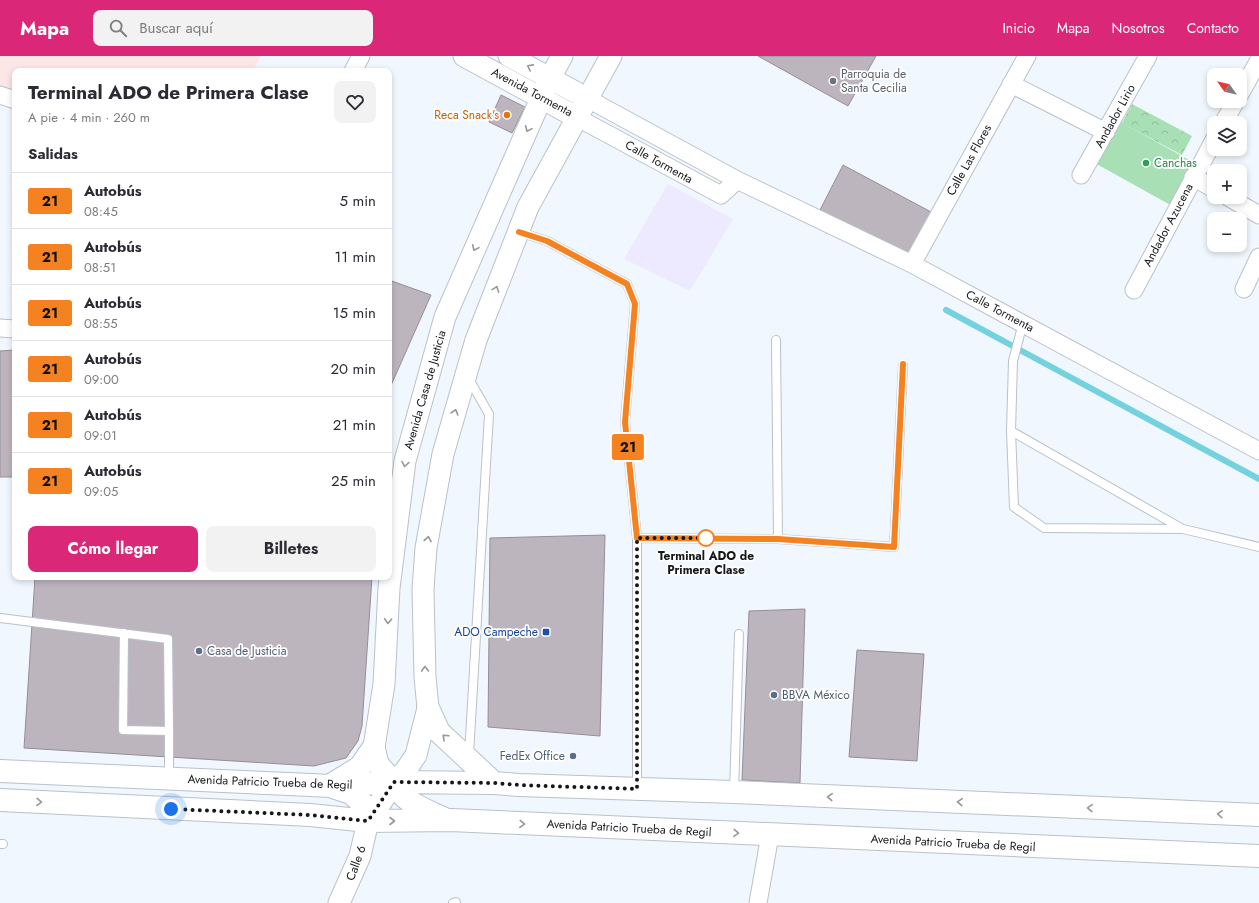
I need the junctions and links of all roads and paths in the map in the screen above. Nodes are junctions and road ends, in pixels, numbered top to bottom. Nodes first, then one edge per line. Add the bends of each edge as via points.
1 (361, 56) edge
2 (464, 56) edge
3 (509, 56) edge
4 (562, 56) edge
5 (611, 56) edge
6 (1027, 56) edge
7 (1148, 56) edge
8 (1259, 60) edge
9 (355, 68) edge
10 (550, 78) junction
11 (1247, 81) edge
12 (1011, 84) junction
13 (0, 95) edge
14 (542, 98) junction
15 (12, 99) edge
16 (588, 99) junction
17 (578, 118) junction
18 (1106, 132) junction
19 (1207, 152) edge
20 (1081, 176) dead end
21 (1193, 177) junction
22 (737, 180) junction
23 (1207, 185) edge
24 (1240, 204) edge
25 (1259, 215) edge
26 (519, 232) junction
27 (1259, 257) edge
28 (912, 264) junction
29 (1244, 289) dead end
30 (1134, 290) dead end
31 (1023, 323) junction
32 (0, 328) edge
33 (12, 329) edge
34 (776, 340) dead end
35 (903, 364) dead end
36 (466, 374) junction
37 (1011, 431) junction
38 (1259, 451) edge
39 (1183, 529) junction
40 (637, 538) junction
41 (778, 539) junction
42 (1259, 547) edge
43 (392, 550) edge
44 (389, 580) edge
45 (389, 588) junction
46 (423, 589) junction
47 (0, 618) edge
48 (124, 633) junction
49 (739, 634) dead end
50 (428, 708) junction
51 (169, 731) junction
52 (374, 747) junction
53 (469, 760) junction
54 (0, 772) edge
55 (169, 779) junction
56 (394, 782) junction
57 (494, 783) junction
58 (330, 786) junction
59 (637, 789) junction
60 (734, 792) junction
61 (0, 800) edge
62 (1259, 816) edge
63 (451, 820) junction
64 (368, 821) junction
65 (770, 835) junction
66 (1259, 856) edge
67 (339, 903) edge
68 (758, 903) edge

1 - 9 street
2 - 14 street, Avenida Tormenta
10 -> 3 street, Avenida Tormenta
4 - 10 street, Avenida Casa de Justicia
5 - 16 street
6 - 12 street, Calle Las Flores
7 - 18 street, Andador Lirio
8 - 11 street
10 - 14 street, Avenida Casa de Justicia
10 - 16 street, Avenida Tormenta
12 - 18 street
12 - 28 street, Calle Las Flores
13 - 15 street
14 - 17 street, Avenida Tormenta
14 -> 43 street, Avenida Casa de Justicia via 445,317 405,460
16 - 17 street
16 - 22 street, Calle Tormenta
17 - 22 street, Calle Tormenta via 721,196
17 - 26 street via 528,207
18 - 20 street, Andador Lirio
19 - 21 street, Andador Azucena
21 - 23 street
21 - 30 street, Andador Azucena
22 - 28 street, Calle Tormenta
24 - 25 street
36 -> 26 street via 476,340
26 - 40 lane via 547,241 627,284 635,304 625,422
27 - 29 street
28 - 31 street, Calle Tormenta
31 - 37 lane via 1013,361
31 - 38 street, Calle Tormenta
32 - 33 street
34 - 41 lane
35 - 41 lane via 894,547
46 -> 36 street via 426,548 443,454
36 - 53 lane via 489,414
37 - 39 lane
37 - 39 lane via 1014,507 1044,528
39 - 42 lane
40 - 41 lane
40 - 59 lane
44 - 45 street, Avenida Casa de Justicia
45 - 46 street
45 -> 52 street, Avenida Casa de Justicia via 384,684
50 -> 46 street
47 - 48 lane
48 - 51 lane via 168,639
48 - 51 lane via 123,730
49 - 60 lane
53 -> 50 main road via 439,732
50 - 56 street via 416,755
51 - 55 lane
52 - 56 street via 378,764
52 - 58 main road via 360,767
53 - 57 main road
54 - 55 main road, Avenida Patricio Trueba de Regil
55 - 58 main road, Avenida Patricio Trueba de Regil
56 - 57 main road, Avenida Patricio Trueba de Regil
56 - 58 main road, Avenida Patricio Trueba de Regil
56 - 63 main road via 397,790 419,808
56 - 64 main road
57 - 59 main road, Avenida Patricio Trueba de Regil
58 - 64 main road via 351,793 363,804
59 - 60 main road, Avenida Patricio Trueba de Regil
62 -> 60 main road, Avenida Patricio Trueba de Regil
61 -> 64 main road, Avenida Patricio Trueba de Regil via 310,815
64 -> 63 main road, Avenida Patricio Trueba de Regil
63 -> 65 main road, Avenida Patricio Trueba de Regil
64 - 67 street, Calle 6 via 360,856
65 - 66 main road, Avenida Patricio Trueba de Regil
65 - 68 street

